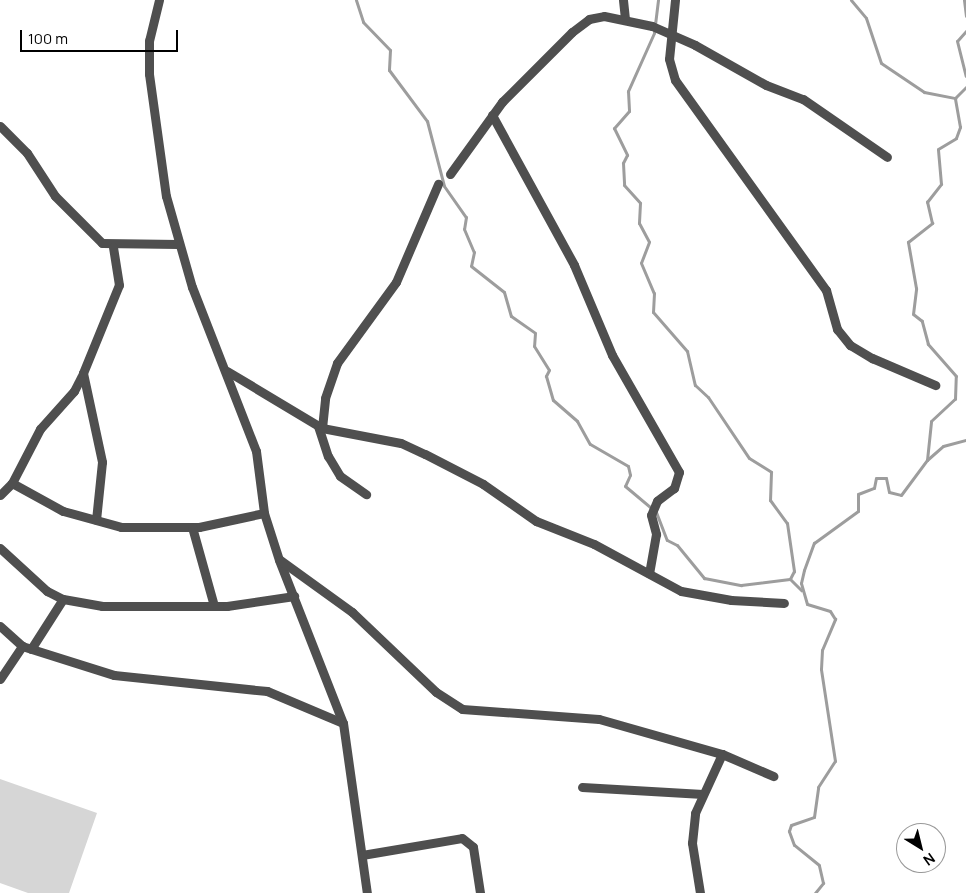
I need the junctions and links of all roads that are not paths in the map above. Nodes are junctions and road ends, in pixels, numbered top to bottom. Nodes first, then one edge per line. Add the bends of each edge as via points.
1 (158, 0) edge
2 (623, 0) edge
3 (675, 0) edge
4 (625, 19) junction
5 (671, 35) junction
6 (492, 115) junction
7 (0, 126) edge
8 (888, 157) dead end
9 (450, 174) dead end
10 (438, 184) dead end
11 (178, 244) junction
12 (113, 247) junction
13 (227, 371) junction
14 (83, 373) junction
15 (935, 385) dead end
16 (320, 427) junction
17 (12, 483) junction
18 (366, 494) dead end
19 (0, 495) edge
20 (264, 513) junction
21 (96, 520) junction
22 (192, 527) junction
23 (0, 548) edge
24 (279, 560) junction
25 (649, 573) junction
26 (294, 596) junction
27 (63, 599) junction
28 (784, 603) dead end
29 (214, 606) junction
30 (0, 626) edge
31 (27, 648) junction
32 (0, 679) edge
33 (343, 723) junction
34 (722, 754) junction
35 (773, 776) dead end
36 (582, 787) dead end
37 (703, 794) junction
38 (362, 856) junction
39 (367, 893) edge
40 (480, 893) edge
41 (700, 893) edge

1 - 11 street via 149,41 149,74 158,155
2 - 4 street
3 - 5 street
4 - 5 street
4 - 6 street via 604,16 589,19
5 - 8 street via 766,85 803,99
5 - 15 street via 671,72 679,89 826,290 844,338 872,358
6 - 9 street
6 - 25 street via 574,265 612,355 679,472 674,488 657,501 651,515 656,534
7 - 12 street via 21,146 39,178 75,219 102,243
10 - 16 street via 396,282 337,363 325,398
11 - 12 street
11 - 13 street
12 - 14 street via 119,285
13 - 16 street
13 - 20 street via 256,451
14 - 17 street via 74,391 40,429
14 - 21 street via 102,462
16 - 18 street via 328,456 340,476
16 - 25 street via 402,443 483,484 536,521
17 - 19 street
17 - 21 street via 63,511
20 - 22 street
20 - 24 street
21 - 22 street via 121,527
22 - 29 street
23 - 27 street
24 - 26 street
24 - 34 street via 352,612 448,702 491,712 599,719
25 - 28 street via 681,591 704,597
26 - 29 street
26 - 33 street
27 - 29 street via 112,606
27 - 31 street
30 - 31 street
31 - 32 street
31 - 33 street via 141,681 267,691
33 - 38 street
34 - 35 street
34 - 37 street
36 - 37 street
37 - 41 street via 695,813 692,843
38 - 39 street
38 - 40 street via 462,838 473,847

